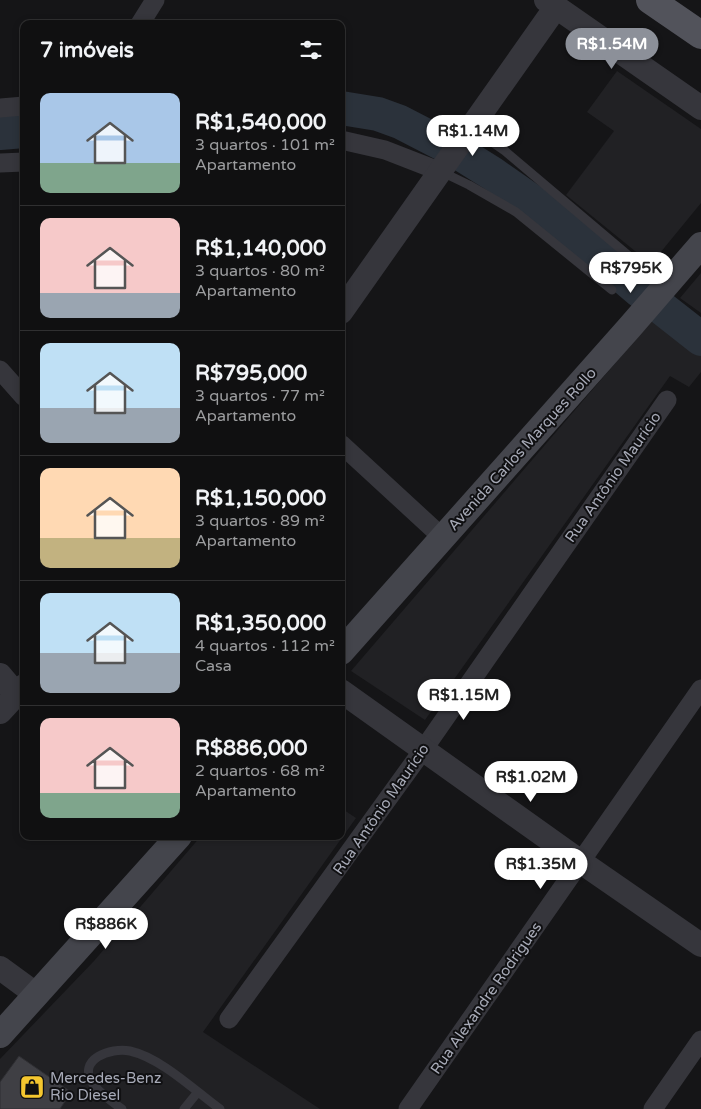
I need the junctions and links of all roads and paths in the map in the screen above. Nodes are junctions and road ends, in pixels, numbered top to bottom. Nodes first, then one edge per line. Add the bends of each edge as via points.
1 (155, 0) edge
2 (650, 0) edge
3 (551, 3) edge
4 (142, 20) edge
5 (701, 35) edge
6 (20, 106) edge
7 (0, 108) edge
8 (701, 108) edge
9 (468, 130) junction
10 (345, 141) edge
11 (20, 162) edge
12 (0, 163) edge
13 (443, 165) junction
14 (701, 244) edge
15 (629, 256) dead end
16 (612, 290) dead end
17 (345, 306) edge
18 (0, 370) edge
19 (20, 392) edge
20 (667, 400) dead end
21 (345, 448) edge
22 (442, 537) junction
23 (345, 647) edge
24 (0, 675) edge
25 (701, 689) edge
26 (20, 690) edge
27 (345, 694) edge
28 (0, 712) edge
29 (423, 750) junction
30 (176, 840) edge
31 (581, 862) junction
32 (701, 944) edge
33 (0, 968) edge
34 (37, 995) junction
35 (229, 1019) dead end
36 (0, 1035) edge
37 (701, 1040) edge
38 (197, 1093) junction
39 (122, 1109) edge
40 (184, 1109) edge
41 (220, 1109) edge
42 (408, 1109) edge
43 (653, 1109) edge

1 - 4 street
2 - 5 main road
3 - 8 street
3 - 9 street
6 - 7 street
9 - 13 street
9 - 15 lane via 505,151
10 - 13 street
11 - 12 street
13 - 16 lane via 469,185 516,212
13 - 17 street
14 - 22 main road, Avenida Carlos Marques Rollo
18 - 19 street
20 - 29 street, Rua Antônio Maurício
21 - 22 street
22 - 23 main road, Avenida Carlos Marques Rollo
24 - 26 street
25 - 31 street, Rua Alexandre Rodrigues
26 - 28 street
27 - 29 street
29 - 31 street
29 - 35 street, Rua Antônio Maurício
30 - 34 main road
31 - 32 street
31 - 42 street, Rua Alexandre Rodrigues
33 - 34 street
34 - 36 main road
37 - 43 street
38 - 39 lane via 154,1061 131,1051 109,1051 98,1055 91,1063 90,1076 107,1098
38 - 40 lane
38 - 41 lane

